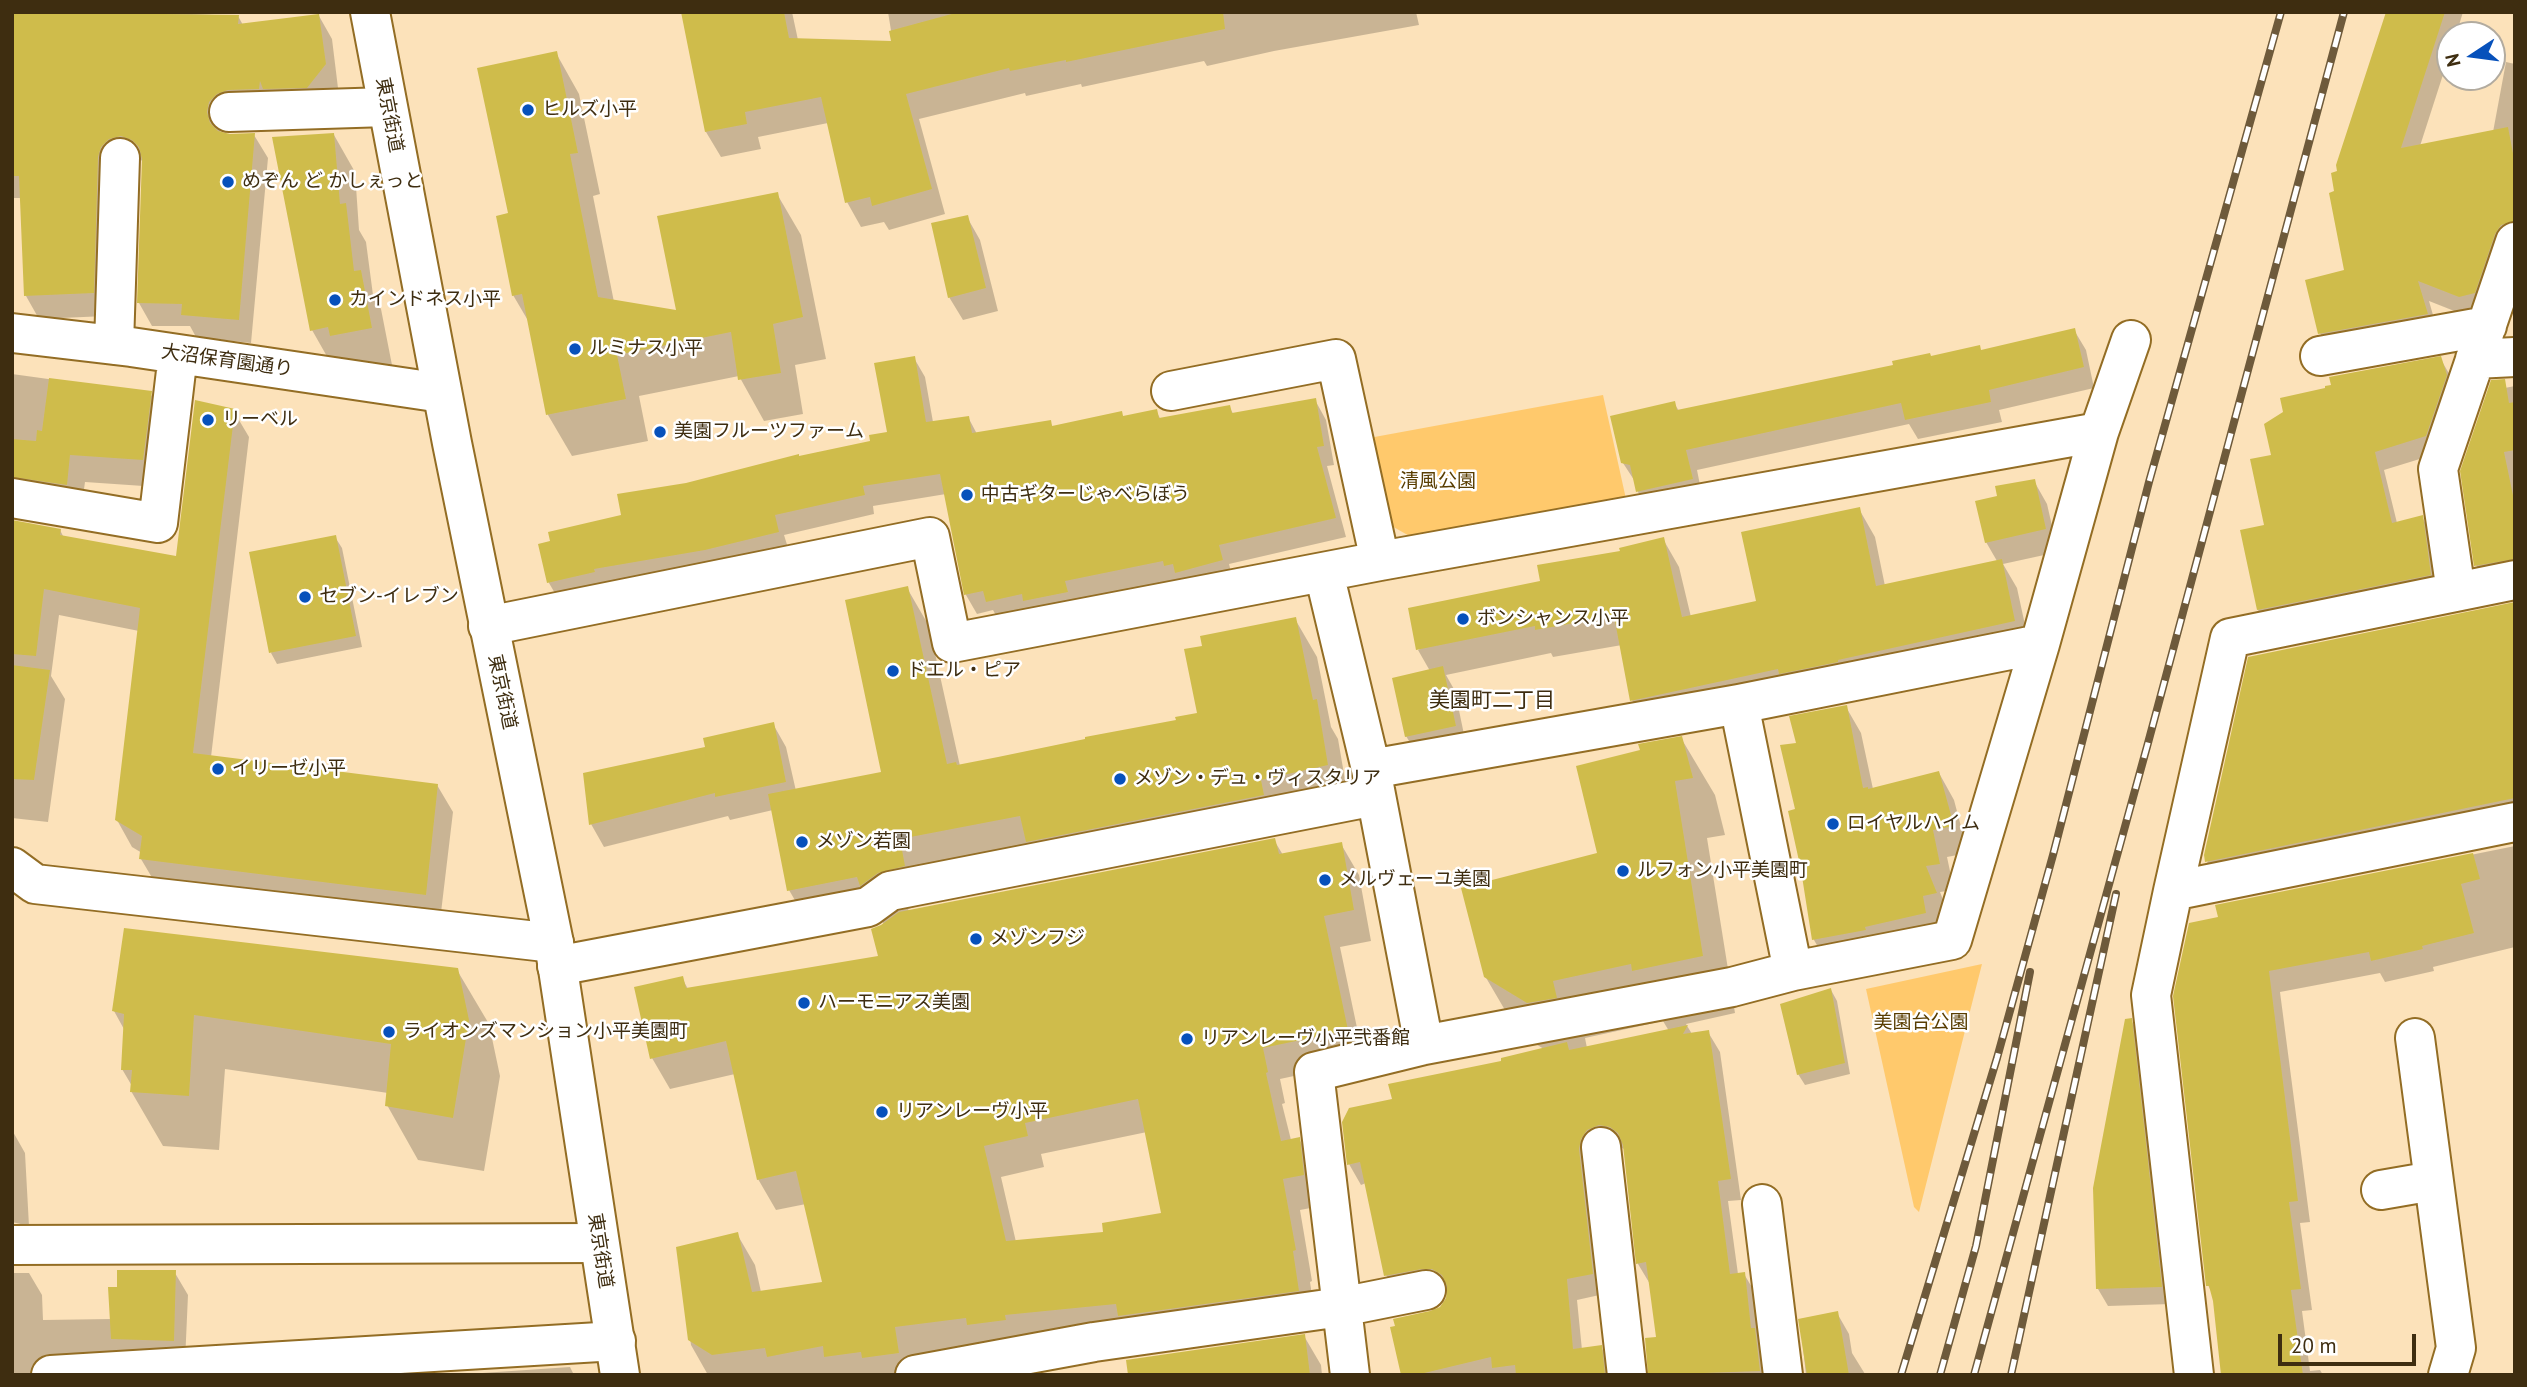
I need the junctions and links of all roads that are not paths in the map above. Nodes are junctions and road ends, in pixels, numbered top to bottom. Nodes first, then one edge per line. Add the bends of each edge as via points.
1 (370, 12) edge
2 (387, 107) junction
3 (229, 112) dead end
4 (120, 158) dead end
5 (2515, 242) edge
6 (12, 332) edge
7 (2131, 340) dead end
8 (2481, 343) junction
9 (114, 345) junction
10 (178, 354) junction
11 (2320, 356) dead end
12 (2515, 358) edge
13 (1171, 391) dead end
14 (442, 393) junction
15 (2099, 432) junction
16 (12, 498) edge
17 (1380, 561) junction
18 (1324, 573) junction
19 (2515, 580) edge
20 (2456, 592) junction
21 (488, 626) junction
22 (2040, 644) junction
23 (1739, 704) junction
24 (1373, 782) junction
25 (2515, 822) edge
26 (12, 867) edge
27 (2173, 891) junction
28 (555, 955) junction
29 (1793, 971) junction
30 (2415, 1038) dead end
31 (1424, 1045) junction
32 (1601, 1147) dead end
33 (2433, 1181) junction
34 (2381, 1190) dead end
35 (1762, 1204) dead end
36 (599, 1243) junction
37 (12, 1245) edge
38 (1426, 1290) dead end
39 (1341, 1307) junction
40 (618, 1358) edge
41 (1096, 1358) edge
42 (51, 1375) edge
43 (915, 1375) edge
44 (1350, 1375) edge
45 (1628, 1375) edge
46 (1783, 1375) edge
47 (2194, 1375) edge
48 (2448, 1375) edge

1 - 2 street, 東京街道
2 - 3 street
2 - 14 street, 東京街道
4 - 9 street
5 - 8 street
6 - 9 street, 大沼保育園通り
7 - 15 street
8 - 11 street
8 - 12 street
8 - 20 street via 2438,469
9 - 10 street, 大沼保育園通り
10 - 14 street, 大沼保育園通り
10 - 16 street via 159,523
13 - 17 street via 1336,359
14 - 21 street, 東京街道
15 - 17 street
15 - 22 street
17 - 18 street
18 - 21 street via 952,643 930,537
18 - 24 street
19 - 20 street
20 - 27 street via 2230,638
21 - 28 street, 東京街道
22 - 23 street
22 - 29 street via 1952,940
23 - 24 street
23 - 29 street
24 - 28 street via 890,891 868,907
24 - 31 street
25 - 27 street
26 - 28 street via 35,884
27 - 47 street via 2151,995
28 - 36 street, 東京街道
29 - 31 street via 1732,987
30 - 33 street
31 - 39 street via 1314,1072
32 - 45 street
33 - 34 street
33 - 48 street via 2456,1348
35 - 46 street
36 - 37 street
36 - 40 street, 東京街道
38 - 39 street
39 - 41 street
39 - 44 street
40 - 42 street
41 - 43 street

